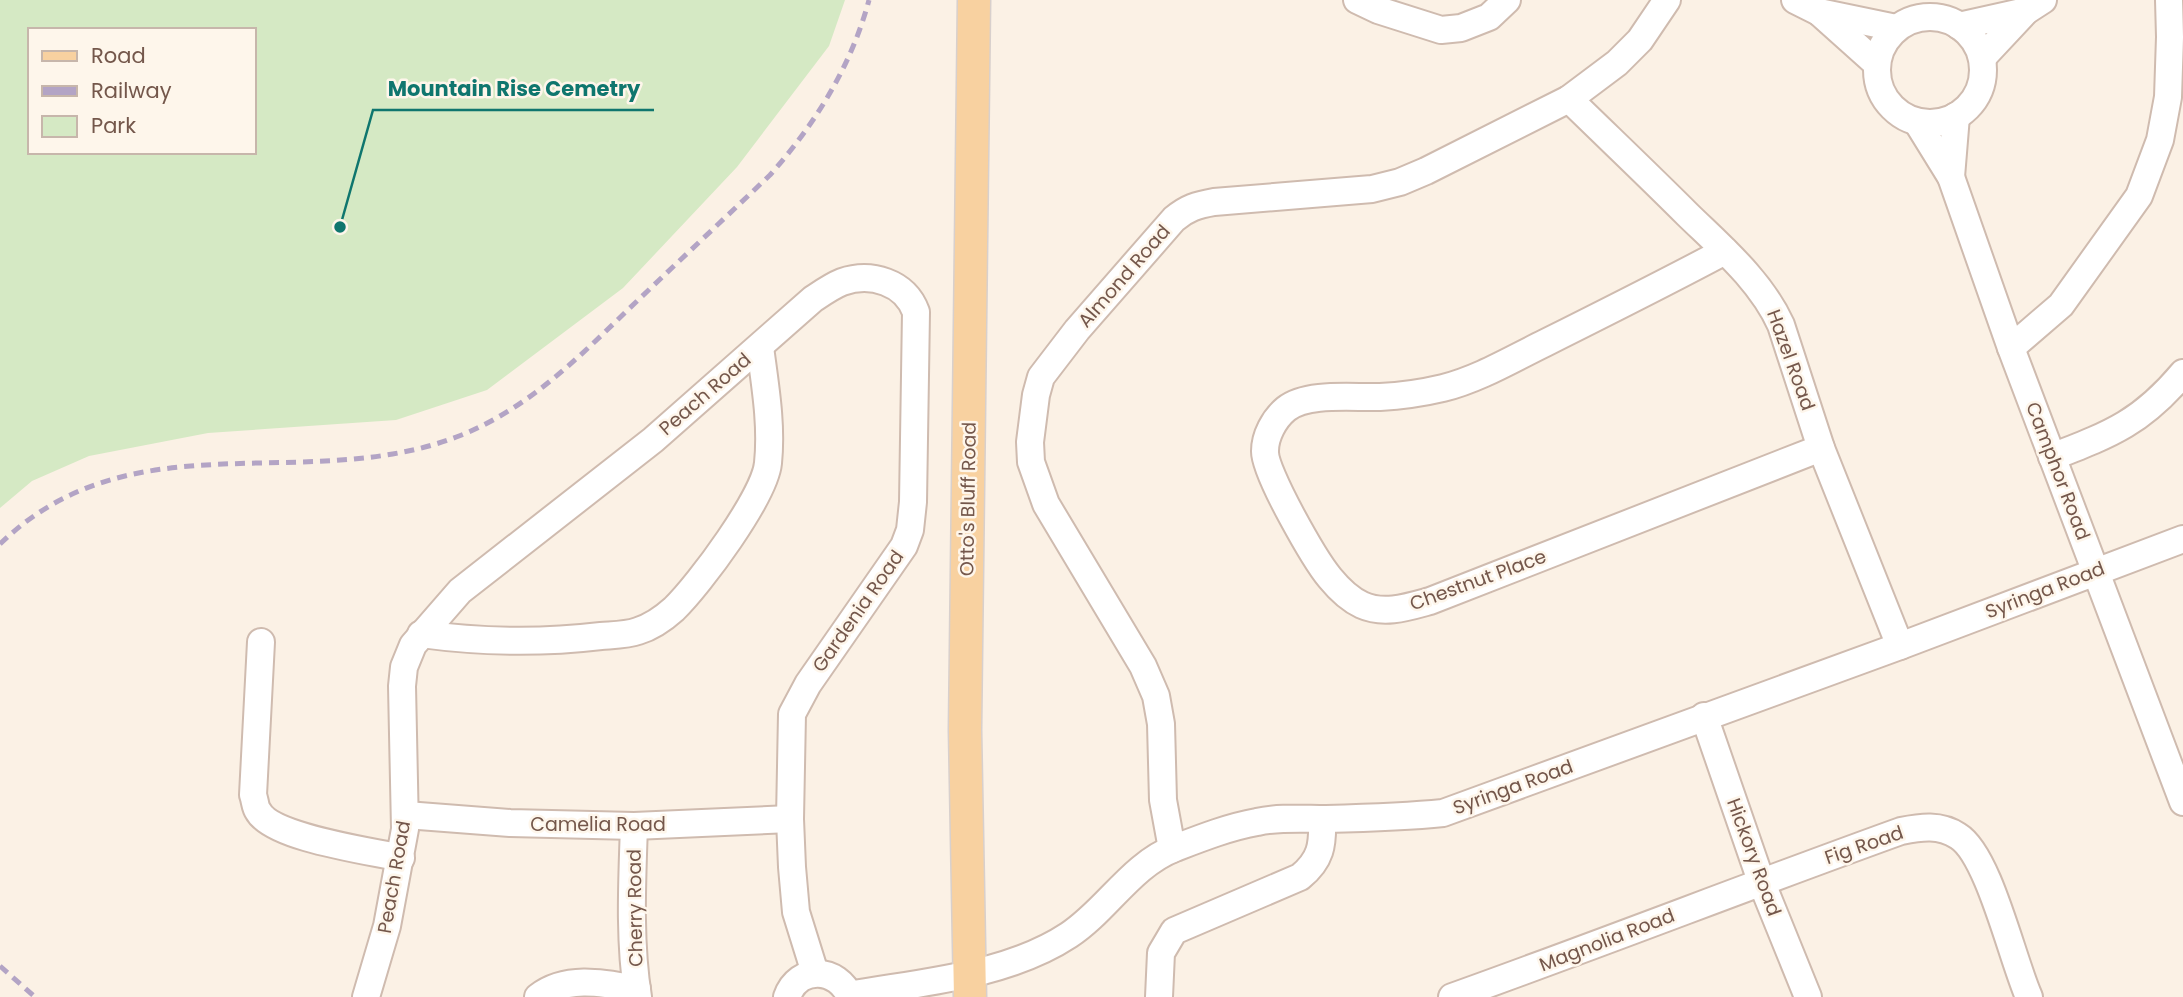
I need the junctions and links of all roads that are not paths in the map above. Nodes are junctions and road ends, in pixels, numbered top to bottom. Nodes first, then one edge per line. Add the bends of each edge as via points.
1 (974, 0) edge
2 (1357, 0) edge
3 (1507, 0) edge
4 (1795, 0) edge
5 (2169, 0) edge
6 (1658, 5) edge
7 (2034, 5) edge
8 (1819, 12) junction
9 (1959, 26) junction
10 (1896, 28) junction
11 (1982, 58) junction
12 (1877, 64) junction
13 (1569, 99) junction
14 (1956, 116) junction
15 (1917, 122) junction
16 (1951, 177) junction
17 (1724, 251) junction
18 (760, 347) junction
19 (2011, 348) junction
20 (2183, 373) edge
21 (1821, 449) junction
22 (2052, 457) junction
23 (2183, 539) edge
24 (2096, 570) junction
25 (421, 634) junction
26 (261, 642) dead end
27 (1900, 646) junction
28 (1704, 716) junction
29 (2183, 802) edge
30 (406, 815) junction
31 (790, 819) junction
32 (1322, 819) junction
33 (634, 826) junction
34 (1172, 849) junction
35 (401, 858) junction
36 (1761, 881) junction
37 (815, 973) junction
38 (969, 985) edge
39 (1520, 986) edge
40 (637, 993) edge
41 (850, 996) edge
42 (366, 997) edge
43 (538, 997) edge
44 (787, 997) edge
45 (1159, 997) edge
46 (1452, 997) edge
47 (1808, 997) edge
48 (2029, 997) edge

1 - 38 main road, Otto's Bluff Road via 965,730
2 - 3 street via 1441,30 1489,17
4 - 8 street
5 - 19 street via 2168,97 2160,140 2138,196 2061,305
6 - 13 street, Almond Road via 1640,40
7 - 9 street
7 - 11 street
8 - 10 street
8 - 12 street
9 - 10 street via 1939,17 1916,18
9 - 11 street
10 - 12 street via 1883,44
11 - 14 street via 1979,91 1970,106
12 - 15 street via 1886,100 1899,114
13 - 17 street, Hazel Road
13 - 34 street, Almond Road via 1400,182 1186,209 1041,377 1033,414 1031,462 1045,503 1143,666 1156,696 1163,800
14 - 15 street via 1937,123
14 - 16 street, Camphor Road
15 - 16 street, Camphor Road
16 - 19 street, Camphor Road
17 - 21 street, Hazel Road via 1773,307
17 - 21 street, Chestnut Place via 1462,382 1395,395 1312,400 1286,409 1268,433 1265,452 1277,486 1328,576 1362,605 1388,610 1430,601
18 - 25 street, Peach Road via 595,487 479,574
18 - 25 street, Peach Road via 768,416 768,466 762,485 705,573 674,609 639,631 572,640
18 - 31 street, Gardenia Road via 813,299 857,278 896,287 916,312 909,530 904,546 807,684 792,714
19 - 22 street, Camphor Road
20 - 22 street via 2164,396 2119,430
21 - 27 street, Hazel Road
22 - 24 street, Camphor Road
23 - 24 street, Syringa Road
24 - 27 street, Syringa Road
24 - 29 street, Camphor Road
25 - 30 street, Peach Road via 404,667
26 - 35 street via 253,795 258,811 296,835
27 - 28 street, Syringa Road
28 - 32 street, Syringa Road via 1443,813
28 - 36 street, Hickory Road
30 - 33 street, Camelia Road
30 - 35 street, Peach Road
31 - 33 street, Camelia Road
31 - 37 street, Gardenia Road via 796,912
32 - 34 street, Syringa Road via 1257,822
32 - 45 street via 1319,857 1300,877 1174,930 1161,953
33 - 40 street, Cherry Road
34 - 38 street, Syringa Road via 1141,869 1081,926 1045,950 994,968
35 - 42 street, Peach Road
36 - 39 street, Magnolia Road
36 - 47 street, Hickory Road
36 - 48 street, Fig Road via 1901,831 1924,826 1953,833 1972,848 1984,868
37 - 41 street via 834,977
37 - 44 street via 796,982
38 - 41 street, Syringa Road
39 - 46 street, Magnolia Road
40 - 43 street, Cherry Road via 603,983 574,982

